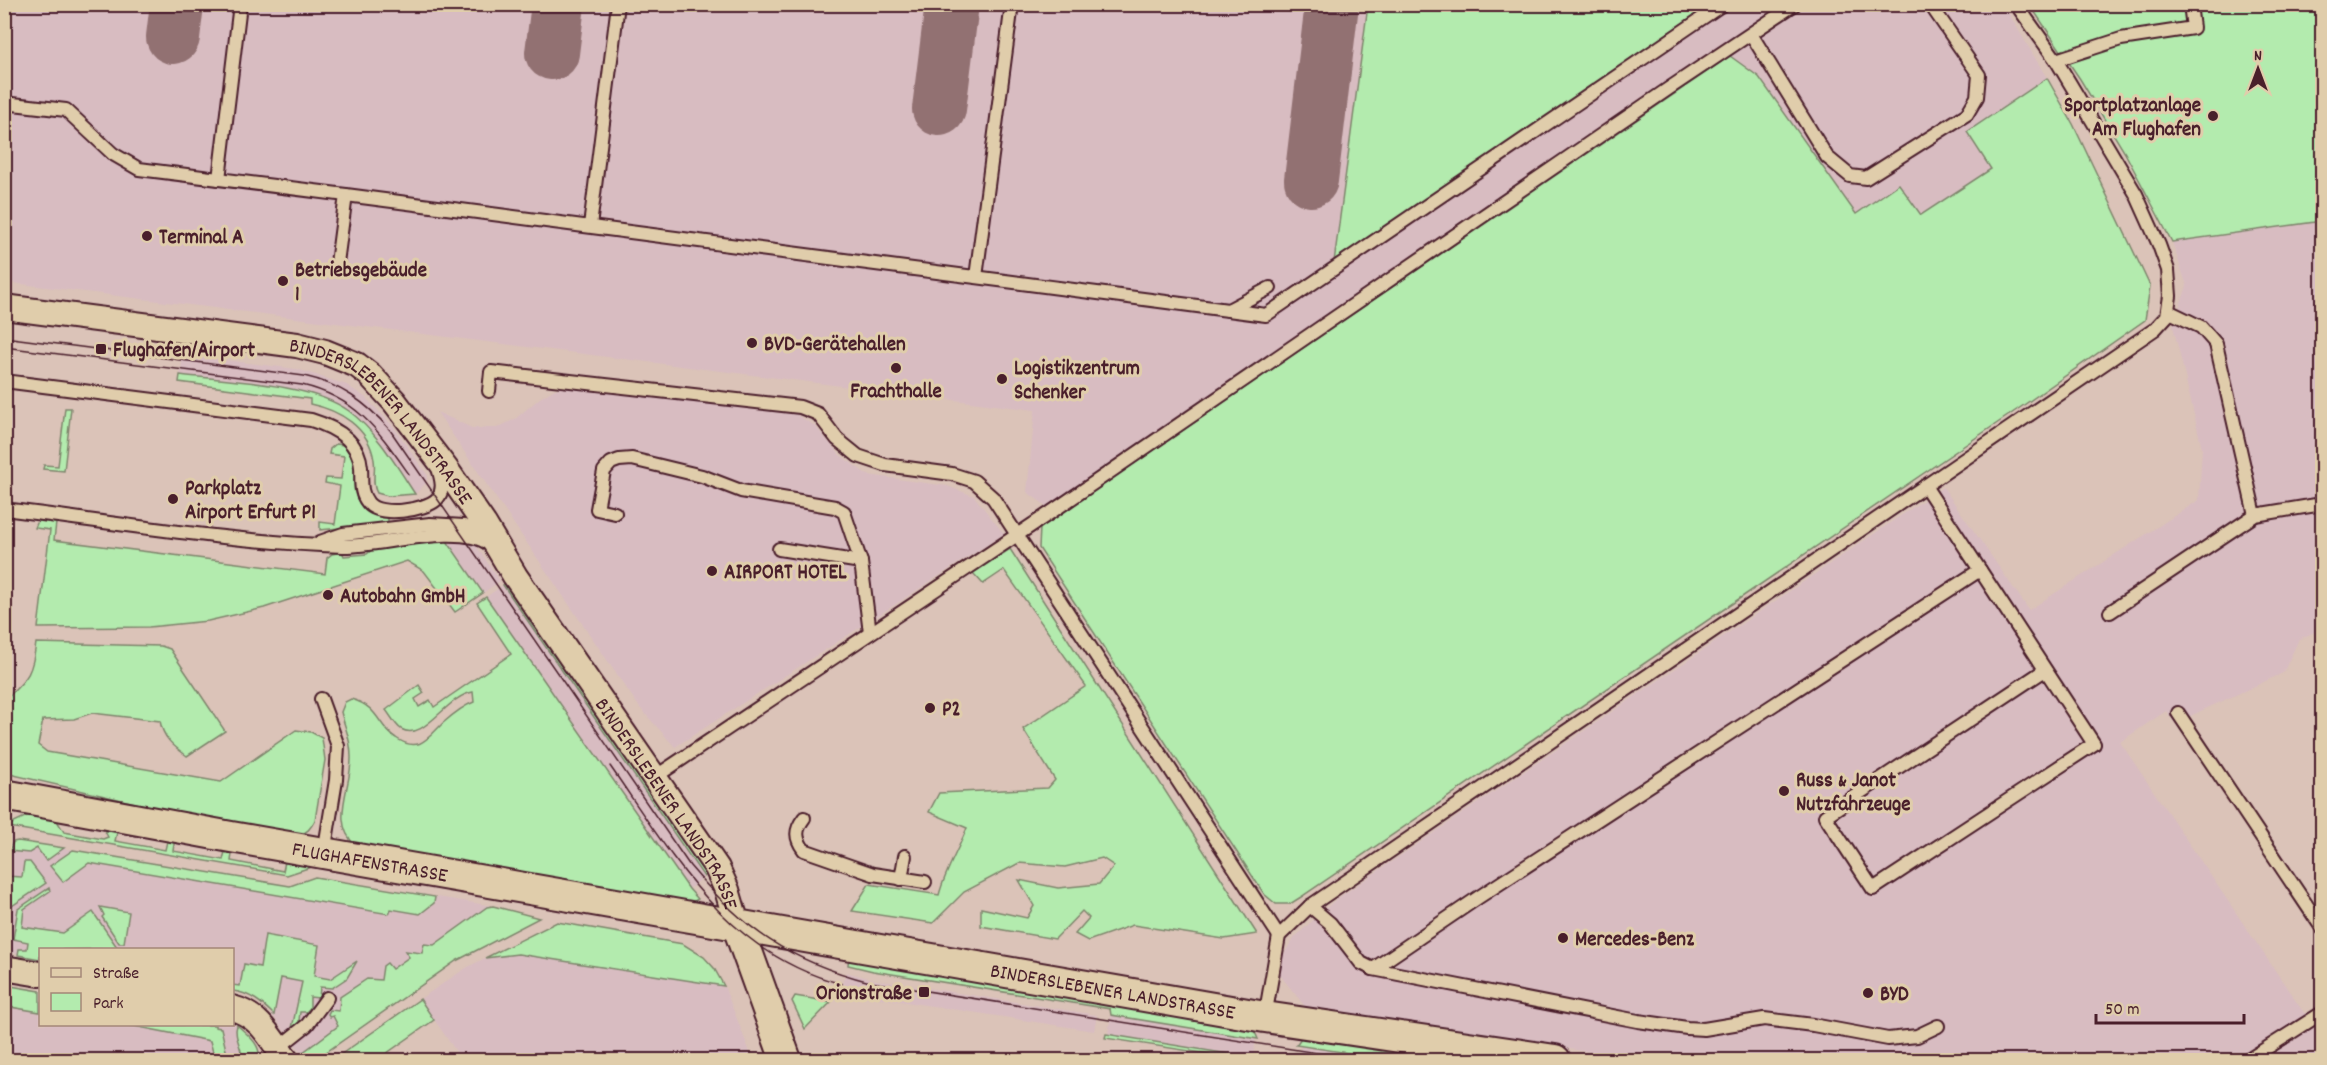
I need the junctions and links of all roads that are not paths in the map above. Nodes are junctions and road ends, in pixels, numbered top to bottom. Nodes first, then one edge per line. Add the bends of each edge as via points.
1 (240, 4) edge
2 (618, 4) edge
3 (1012, 4) edge
4 (1724, 4) edge
5 (1795, 4) edge
6 (1930, 4) edge
7 (2016, 4) edge
8 (2190, 4) edge
9 (1751, 34) junction
10 (2056, 60) junction
11 (4, 103) edge
12 (219, 179) junction
13 (346, 195) junction
14 (590, 226) junction
15 (337, 263) dead end
16 (976, 277) junction
17 (1270, 288) dead end
18 (4, 307) edge
19 (1228, 310) junction
20 (2168, 311) junction
21 (4, 381) edge
22 (489, 391) dead end
23 (431, 449) junction
24 (1925, 486) junction
25 (2322, 504) edge
26 (4, 509) edge
27 (615, 513) dead end
28 (2254, 515) junction
29 (1016, 536) junction
30 (779, 549) dead end
31 (505, 561) junction
32 (861, 562) junction
33 (1980, 570) junction
34 (2110, 612) dead end
35 (870, 633) junction
36 (2045, 670) junction
37 (321, 699) dead end
38 (2178, 713) dead end
39 (655, 777) junction
40 (4, 795) edge
41 (804, 818) dead end
42 (324, 853) junction
43 (905, 856) dead end
44 (901, 879) junction
45 (925, 882) dead end
46 (1310, 906) junction
47 (737, 924) junction
48 (2322, 928) edge
49 (1278, 936) junction
50 (4, 968) edge
51 (1373, 969) junction
52 (39, 974) edge
53 (327, 998) dead end
54 (234, 1008) edge
55 (2322, 1013) edge
56 (1264, 1017) junction
57 (1938, 1026) dead end
58 (282, 1054) edge
59 (786, 1060) edge
60 (1555, 1060) edge
61 (2248, 1060) edge

1 - 12 lane
2 - 14 lane
3 - 16 lane
4 - 19 lane via 1266,315
5 - 9 lane
6 - 9 lane via 1979,75 1977,97 1967,114 1866,178 1850,176 1827,157
7 - 10 lane
8 - 10 lane via 2193,28 2121,39
9 - 29 lane
10 - 20 lane via 2136,195 2159,245 2168,270
11 - 12 lane via 66,110 112,154 139,169
12 - 13 lane
13 - 14 lane
13 - 15 lane
14 - 16 lane
16 - 19 lane
17 - 19 lane
18 - 23 street, BINDERSLEBENER LANDSTRASSE via 297,345 333,355 370,375
20 - 24 lane via 2155,329
20 - 28 lane via 2201,327 2216,344
21 - 23 lane via 323,424 354,445 361,465 363,496 380,510 420,507 437,499 442,487
22 - 29 lane via 491,372 800,407 818,414 837,439 858,456 974,482 993,498
23 - 31 street, BINDERSLEBENER LANDSTRASSE
24 - 33 lane
24 - 46 lane
25 - 28 lane
26 - 31 lane via 260,542 316,543 343,534 437,524 464,526
27 - 32 lane via 597,510 604,471 611,463 632,459 702,476 741,491 835,507 844,512
28 - 34 lane
29 - 35 lane
29 - 49 lane
30 - 32 lane
31 - 39 street, BINDERSLEBENER LANDSTRASSE
32 - 35 lane
33 - 36 lane
33 - 51 lane
35 - 39 lane
36 - 36 lane via 2094,744 1874,889 1825,816
37 - 42 lane via 339,746
38 - 48 lane
39 - 47 street, BINDERSLEBENER LANDSTRASSE via 717,868
40 - 42 street, FLUGHAFENSTRASSE
41 - 44 lane via 796,835 804,850 873,874
42 - 47 street, FLUGHAFENSTRASSE
43 - 44 lane
44 - 45 lane
46 - 49 lane
46 - 51 lane via 1330,923 1361,963
47 - 56 street, BINDERSLEBENER LANDSTRASSE
47 - 59 street
49 - 56 lane
50 - 52 street
51 - 57 lane via 1687,1028 1764,1019 1888,1039 1917,1036
53 - 58 lane
54 - 58 street via 258,1021
55 - 61 lane
56 - 60 street, BINDERSLEBENER LANDSTRASSE

